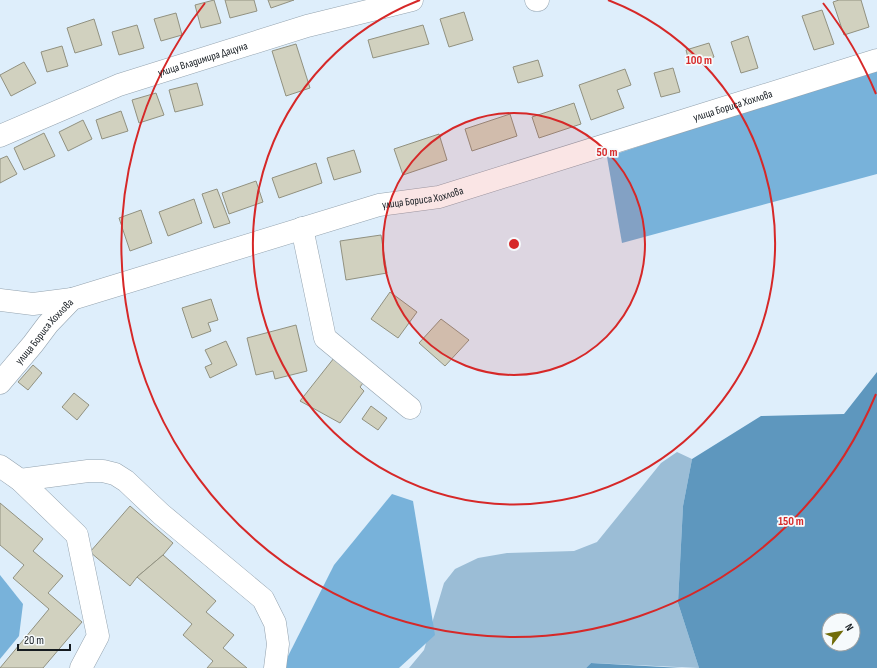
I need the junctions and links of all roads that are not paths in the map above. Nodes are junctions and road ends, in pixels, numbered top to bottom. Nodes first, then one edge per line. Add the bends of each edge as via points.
1 (412, 0) edge
2 (877, 60) edge
3 (0, 136) edge
4 (302, 228) junction
5 (72, 299) junction
6 (0, 300) edge
7 (0, 383) edge
8 (410, 408) dead end
9 (0, 466) edge
10 (20, 480) junction
11 (81, 668) edge
12 (275, 668) edge

1 - 3 street, улица Владимира Дацуна via 307,26 119,85
2 - 4 street, улица Бориса Хохлова via 439,197 380,205
4 - 5 street, улица Бориса Хохлова
4 - 8 street via 325,338
5 - 6 street via 33,304
5 - 7 street, улица Бориса Хохлова
9 - 10 street
10 - 11 street via 77,535 98,636
10 - 12 street via 88,470 115,474 126,481 263,600 275,623 278,644

